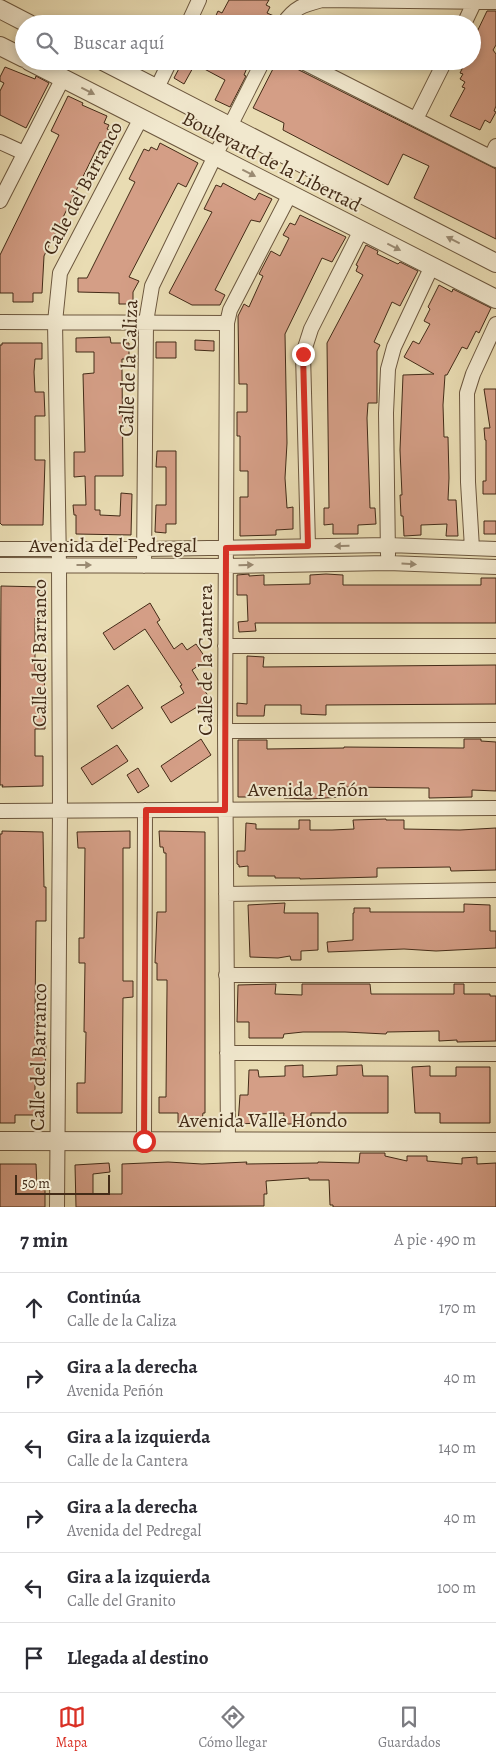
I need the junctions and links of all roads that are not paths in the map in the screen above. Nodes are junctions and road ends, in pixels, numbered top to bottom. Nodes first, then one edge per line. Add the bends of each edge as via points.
1 (199, 0) edge
2 (322, 0) edge
3 (496, 2) edge
4 (474, 3) junction
5 (0, 9) edge
6 (192, 15) edge
7 (290, 15) edge
8 (468, 15) edge
9 (15, 17) edge
10 (0, 46) edge
11 (15, 54) edge
12 (47, 70) edge
13 (121, 70) edge
14 (166, 70) edge
15 (258, 70) edge
16 (319, 70) edge
17 (441, 70) edge
18 (63, 78) junction
19 (157, 88) junction
20 (141, 118) junction
21 (416, 120) junction
22 (230, 126) junction
23 (0, 142) edge
24 (24, 153) junction
25 (494, 154) edge
26 (215, 156) junction
27 (290, 194) junction
28 (0, 201) edge
29 (361, 230) junction
30 (496, 263) edge
31 (432, 266) junction
32 (496, 299) edge
33 (0, 322) edge
34 (55, 322) junction
35 (146, 322) junction
36 (227, 323) junction
37 (496, 324) edge
38 (388, 545) junction
39 (308, 546) junction
40 (226, 548) junction
41 (472, 548) junction
42 (0, 549) edge
43 (58, 549) junction
44 (145, 549) junction
45 (496, 549) edge
46 (388, 563) junction
47 (0, 565) edge
48 (59, 565) junction
49 (144, 566) junction
50 (225, 566) junction
51 (496, 567) edge
52 (225, 646) junction
53 (496, 646) edge
54 (496, 730) edge
55 (225, 731) junction
56 (496, 808) edge
57 (60, 810) junction
58 (146, 810) junction
59 (225, 810) junction
60 (0, 811) edge
61 (496, 890) edge
62 (226, 894) junction
63 (226, 975) junction
64 (496, 975) edge
65 (227, 1053) junction
66 (496, 1054) edge
67 (0, 1140) edge
68 (57, 1140) junction
69 (144, 1141) junction
70 (228, 1141) junction
71 (496, 1142) edge
72 (57, 1207) edge

1 - 6 street
2 - 4 street
2 - 7 street via 299,7
3 - 4 street
4 - 8 street
5 - 9 street
10 - 11 street
12 - 18 street, Boulevard de la Libertad
13 - 19 street, Boulevard de la Libertad
14 - 19 street
15 - 22 street, Calle de la Caliza
16 - 21 street
17 - 21 street
18 -> 20 street, Boulevard de la Libertad
18 - 24 street
19 - 22 street, Boulevard de la Libertad
20 - 26 street, Boulevard de la Libertad
20 - 34 street, Calle del Barranco via 60,273
21 - 25 street
22 - 26 street, Calle de la Caliza
30 -> 22 street, Boulevard de la Libertad
23 - 24 street
24 - 28 street
26 -> 27 street, Boulevard de la Libertad
26 - 35 street, Calle de la Caliza via 152,286
27 - 29 street, Boulevard de la Libertad
27 - 36 street, Calle de la Cantera via 230,310
29 -> 31 street, Boulevard de la Libertad
29 - 39 street via 311,329 303,354
31 - 32 street, Boulevard de la Libertad
31 - 38 street via 394,347 388,369
33 - 34 street
34 - 35 street
34 - 43 street, Calle del Barranco
35 - 36 street
35 - 44 street, Calle de la Caliza
36 - 40 street, Calle de la Cantera
37 - 41 street via 473,374 468,393
38 -> 39 street, Avenida del Pedregal
38 - 41 street, Avenida del Pedregal
38 - 46 street
39 - 40 street, Avenida del Pedregal
40 - 44 street, Avenida del Pedregal
40 - 50 street, Calle de la Cantera
41 - 45 street, Avenida del Pedregal
42 - 43 street, Avenida del Pedregal
43 - 44 street, Avenida del Pedregal
43 - 48 street, Calle del Barranco
44 - 49 street, Calle de la Caliza
50 -> 46 street, Avenida del Pedregal
46 -> 51 street, Avenida del Pedregal
47 - 48 street, Avenida del Pedregal
48 -> 49 street, Avenida del Pedregal
48 - 57 street, Calle del Barranco
49 - 50 street, Avenida del Pedregal
50 - 52 street, Calle de la Cantera
52 - 53 street
52 - 55 street, Calle de la Cantera
54 - 55 street
55 - 59 street, Calle de la Cantera
56 - 59 street, Avenida Peñón
57 - 58 street, Avenida Peñón
57 - 60 street, Avenida Peñón
57 - 68 street, Calle del Barranco
58 - 59 street, Avenida Peñón
58 - 69 street
59 - 62 street, Calle de la Cantera
61 - 62 street
62 - 63 street, Calle de la Cantera
63 - 64 street
63 - 65 street, Calle de la Cantera
65 - 66 street
65 - 70 street, Calle de la Cantera
67 - 68 street, Avenida Valle Hondo
68 - 69 street, Avenida Valle Hondo
68 - 72 street, Calle del Barranco
69 - 70 street, Avenida Valle Hondo
70 - 71 street, Avenida Valle Hondo

